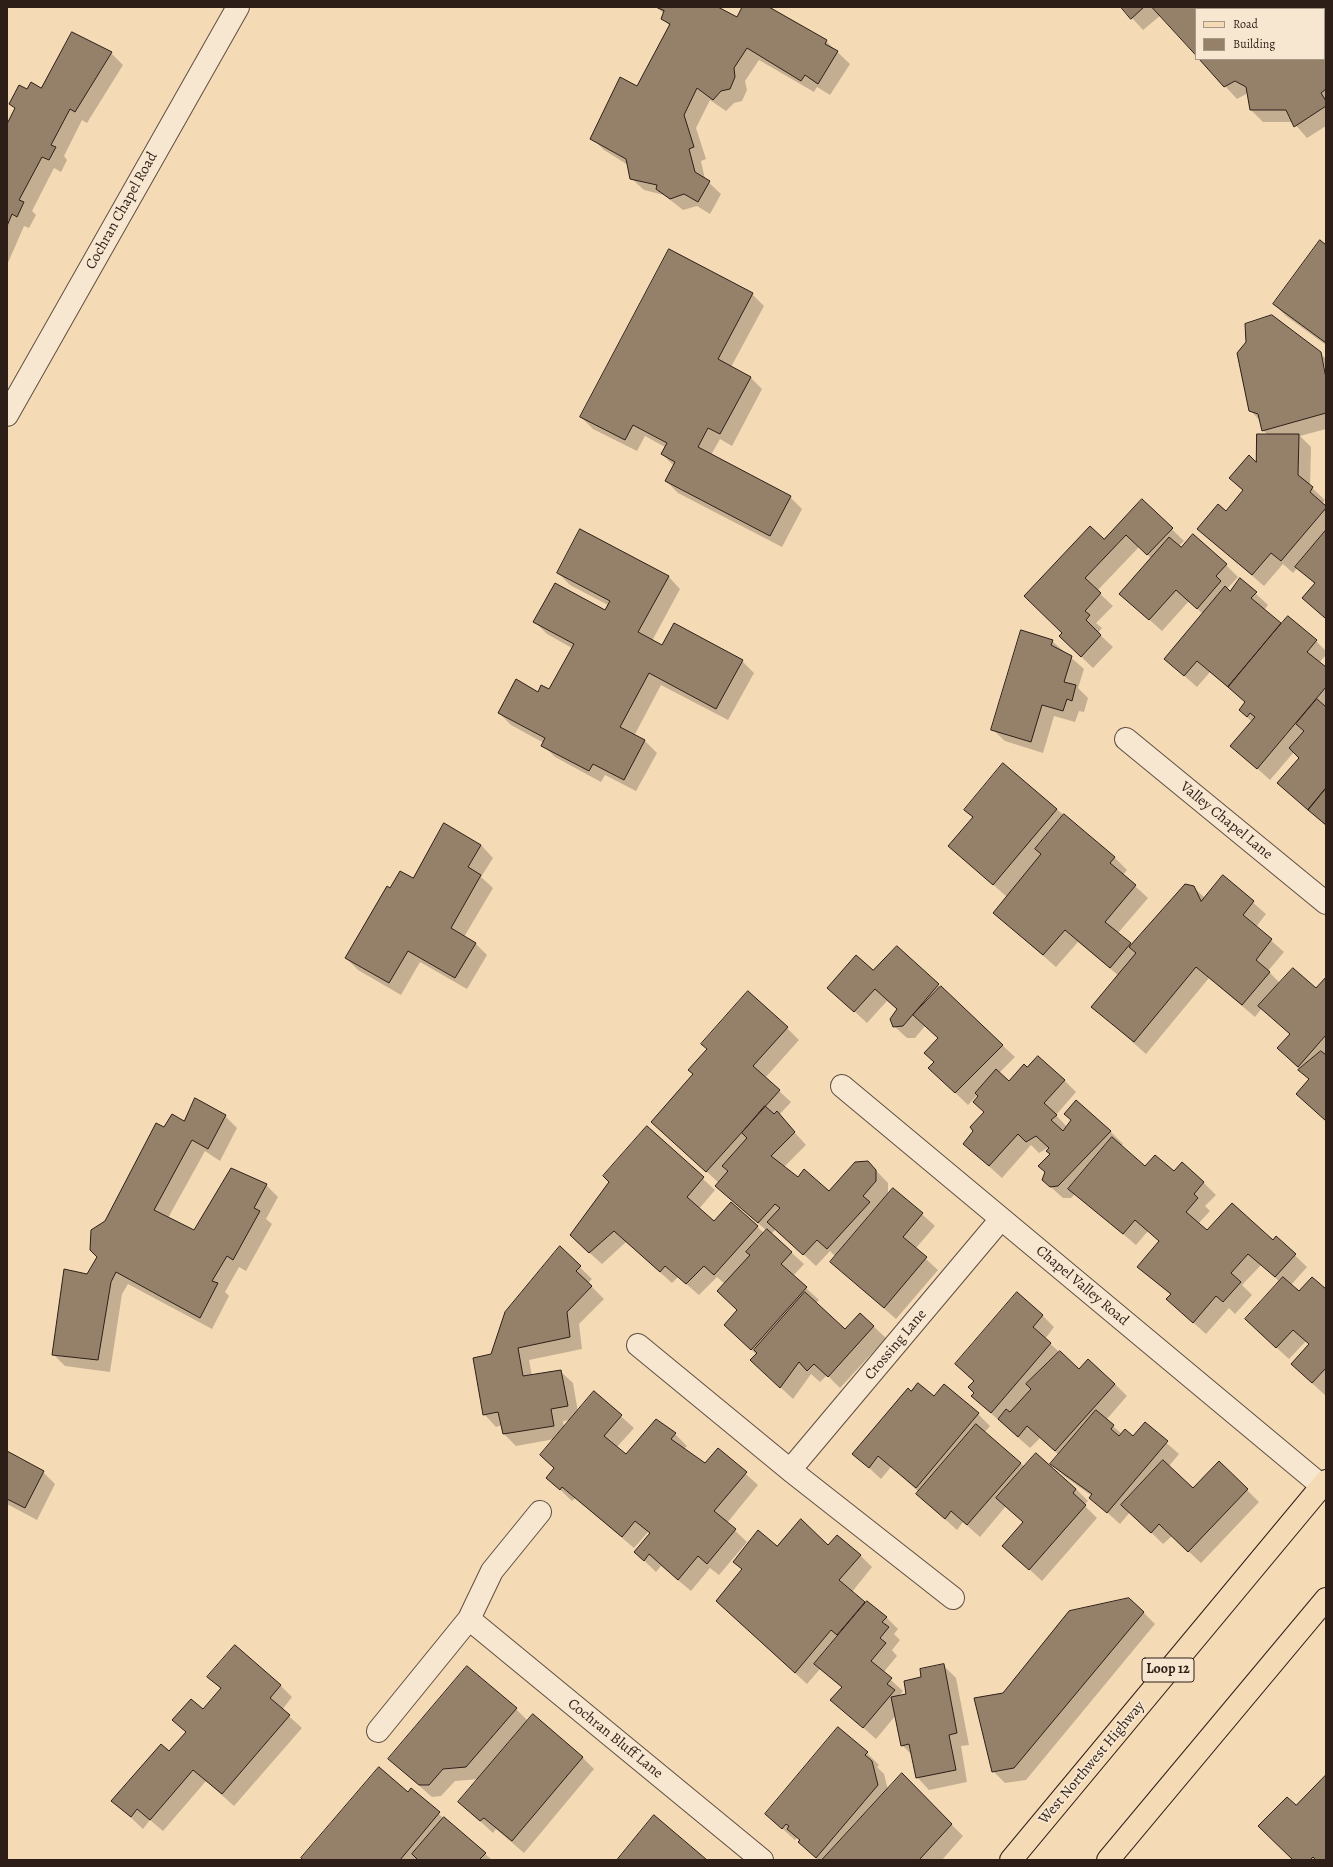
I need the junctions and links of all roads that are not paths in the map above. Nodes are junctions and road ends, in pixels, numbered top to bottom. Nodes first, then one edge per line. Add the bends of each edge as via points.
1 (238, 7) edge
2 (7, 415) edge
3 (1126, 739) dead end
4 (1326, 903) edge
5 (842, 1086) dead end
6 (1001, 1219) junction
7 (638, 1345) dead end
8 (790, 1470) junction
9 (1324, 1484) edge
10 (540, 1512) dead end
11 (952, 1598) dead end
12 (1326, 1599) edge
13 (469, 1619) junction
14 (378, 1731) dead end
15 (762, 1860) edge
16 (1011, 1860) edge
17 (1108, 1860) edge

1 - 2 street, Cochran Chapel Road
3 - 4 street, Valley Chapel Lane
5 - 6 street, Chapel Valley Road
6 - 8 street, Crossing Lane
6 - 9 street, Chapel Valley Road
7 - 8 street
8 - 11 street
9 - 16 main road, West Northwest Highway / Loop 12
10 - 13 street via 492,1571
12 - 17 main road
13 - 14 street
13 - 15 street, Cochran Bluff Lane

